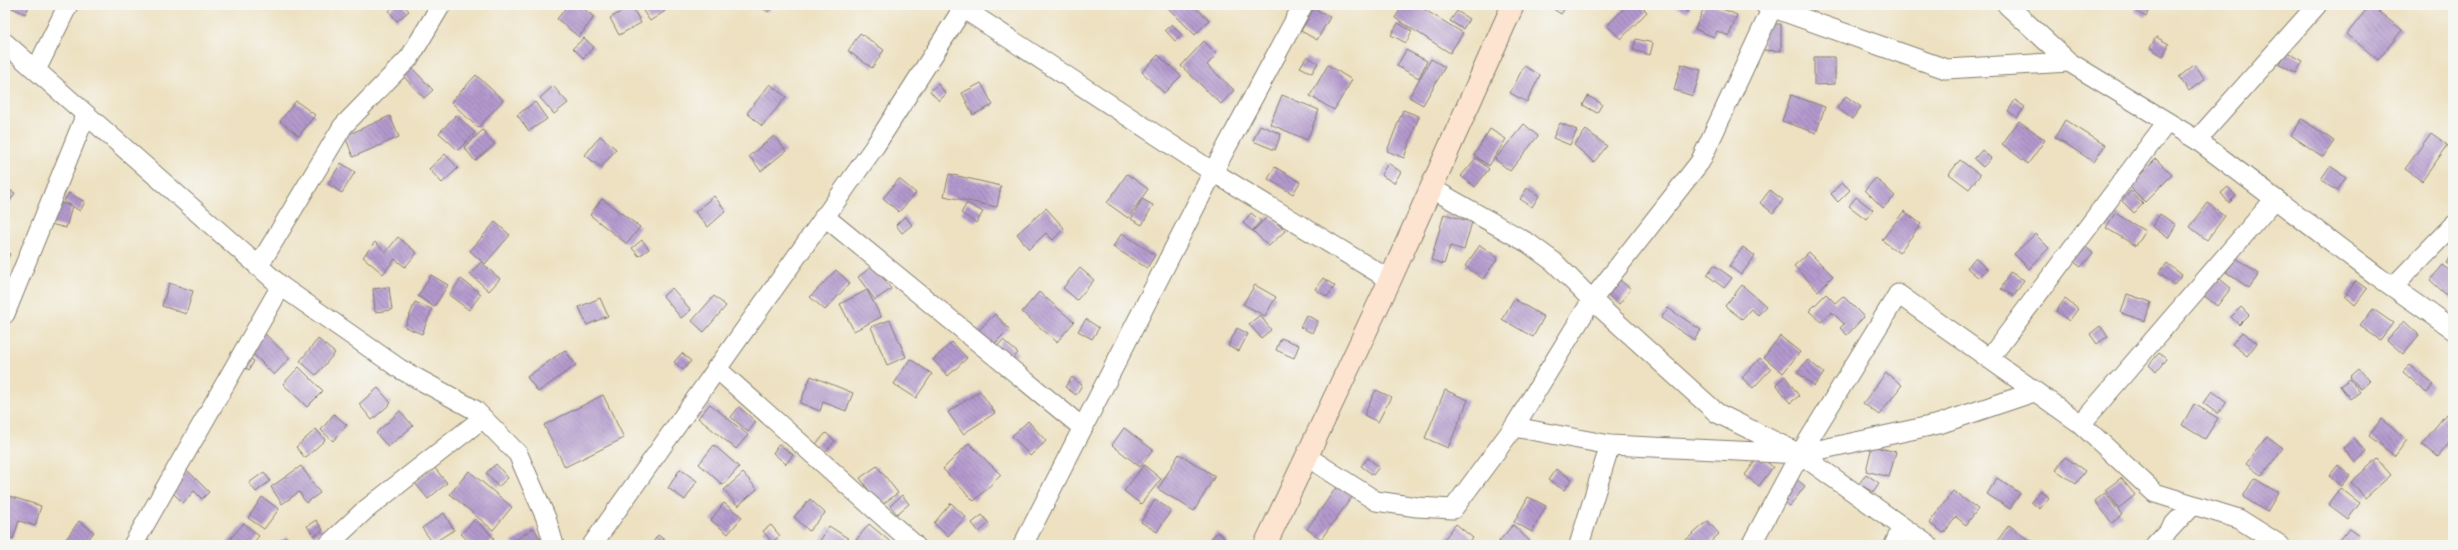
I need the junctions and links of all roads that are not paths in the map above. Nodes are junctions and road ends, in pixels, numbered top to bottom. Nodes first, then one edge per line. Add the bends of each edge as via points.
1 (68, 5) edge
2 (441, 5) edge
3 (1304, 5) edge
4 (1512, 5) edge
5 (2007, 5) edge
6 (2317, 5) edge
7 (962, 6) edge
8 (1769, 7) edge
9 (5, 43) edge
10 (2069, 62) junction
11 (36, 70) junction
12 (86, 114) junction
13 (2167, 122) junction
14 (2197, 140) junction
15 (1213, 172) junction
16 (1431, 188) junction
17 (2275, 199) junction
18 (824, 216) junction
19 (2453, 225) edge
20 (258, 267) junction
21 (1390, 280) junction
22 (280, 286) junction
23 (2393, 287) junction
24 (1592, 300) junction
25 (5, 314) edge
26 (2453, 328) edge
27 (1989, 359) junction
28 (716, 368) junction
29 (2034, 392) junction
30 (483, 418) junction
31 (2081, 424) junction
32 (1514, 427) junction
33 (1083, 428) junction
34 (1610, 444) junction
35 (1800, 454) junction
36 (1306, 456) junction
37 (2192, 505) junction
38 (1902, 527) junction
39 (1269, 535) edge
40 (132, 545) edge
41 (328, 545) edge
42 (554, 545) edge
43 (592, 545) edge
44 (915, 545) edge
45 (1024, 545) edge
46 (1258, 545) edge
47 (1579, 545) edge
48 (1751, 545) edge
49 (1894, 545) edge
50 (1928, 545) edge
51 (2155, 545) edge
52 (2280, 545) edge

1 - 11 street
2 - 20 street via 410,57 343,126
3 - 15 street
4 - 16 main road
5 - 10 street
6 - 14 street
7 - 15 street
7 - 18 street via 875,146
8 - 10 street via 1946,69
8 - 24 street via 1700,162
9 - 11 street
10 - 13 street
11 - 12 street
12 - 20 street
12 - 25 street
13 - 14 street
13 - 27 street
14 - 17 street
15 - 21 street
15 - 33 street
16 - 21 main road
16 - 24 street via 1528,243 1554,262
17 - 23 street
17 - 31 street
18 - 28 street
18 - 33 street
19 - 23 street
20 - 22 street
21 - 36 main road
22 - 30 street via 400,369 475,410
22 - 40 street
23 - 26 street
24 - 32 street
24 - 35 street via 1717,413
27 - 29 street
27 - 35 street via 1898,294
28 - 43 street
28 - 44 street
29 - 31 street
29 - 35 street via 1939,424
30 - 41 street via 364,511
30 - 42 street via 518,454 546,518
31 - 37 street via 2155,493
32 - 34 street
32 - 36 street via 1453,509 1376,501
33 - 45 street
34 - 35 street
34 - 47 street
35 - 38 street
35 - 48 street
36 - 39 main road
37 - 51 street
37 - 52 street via 2239,519
38 - 49 street
38 - 50 street
39 - 46 main road

